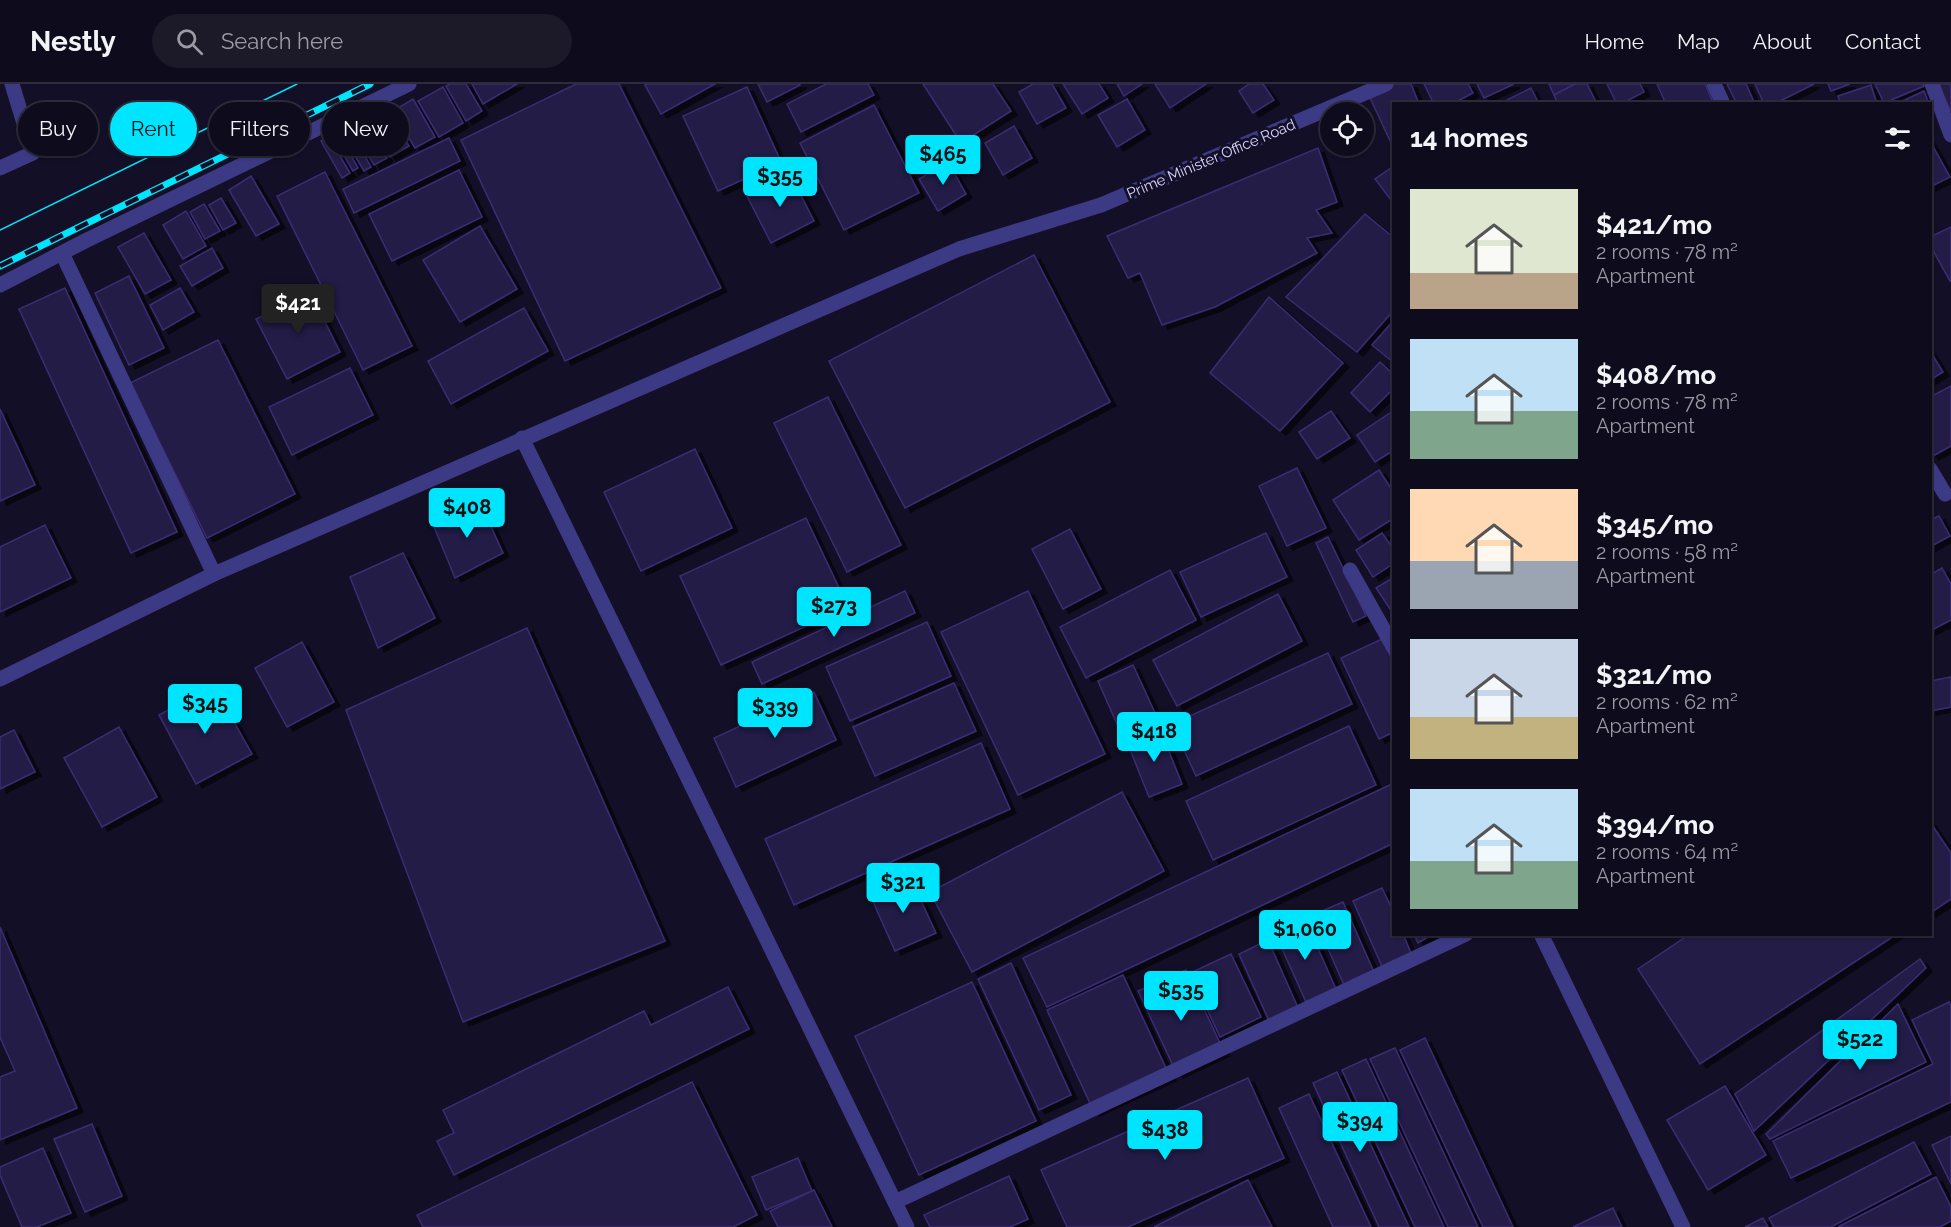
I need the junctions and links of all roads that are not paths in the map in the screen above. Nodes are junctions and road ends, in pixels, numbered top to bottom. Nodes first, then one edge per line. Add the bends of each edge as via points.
1 (12, 84) edge
2 (409, 84) edge
3 (1386, 84) edge
4 (1714, 84) edge
5 (1932, 84) edge
6 (1722, 102) edge
7 (1951, 135) edge
8 (0, 168) edge
9 (62, 253) junction
10 (0, 285) edge
11 (522, 438) junction
12 (1932, 472) edge
13 (1945, 494) dead end
14 (1350, 570) dead end
15 (214, 574) junction
16 (1392, 644) edge
17 (0, 679) edge
18 (1462, 936) edge
19 (1542, 936) edge
20 (895, 1202) junction
21 (907, 1227) edge
22 (1683, 1227) edge

1 - 8 street via 33,153
2 - 9 street
3 - 11 street, Prime Minister Office Road via 1101,205 959,249
4 - 6 street
5 - 7 street
9 - 10 street
9 - 15 street
11 - 15 street, Prime Minister Office Road
11 - 20 street
12 - 13 street
14 - 16 street
15 - 17 street, Prime Minister Office Road
18 - 20 street
19 - 22 street
20 - 21 street

